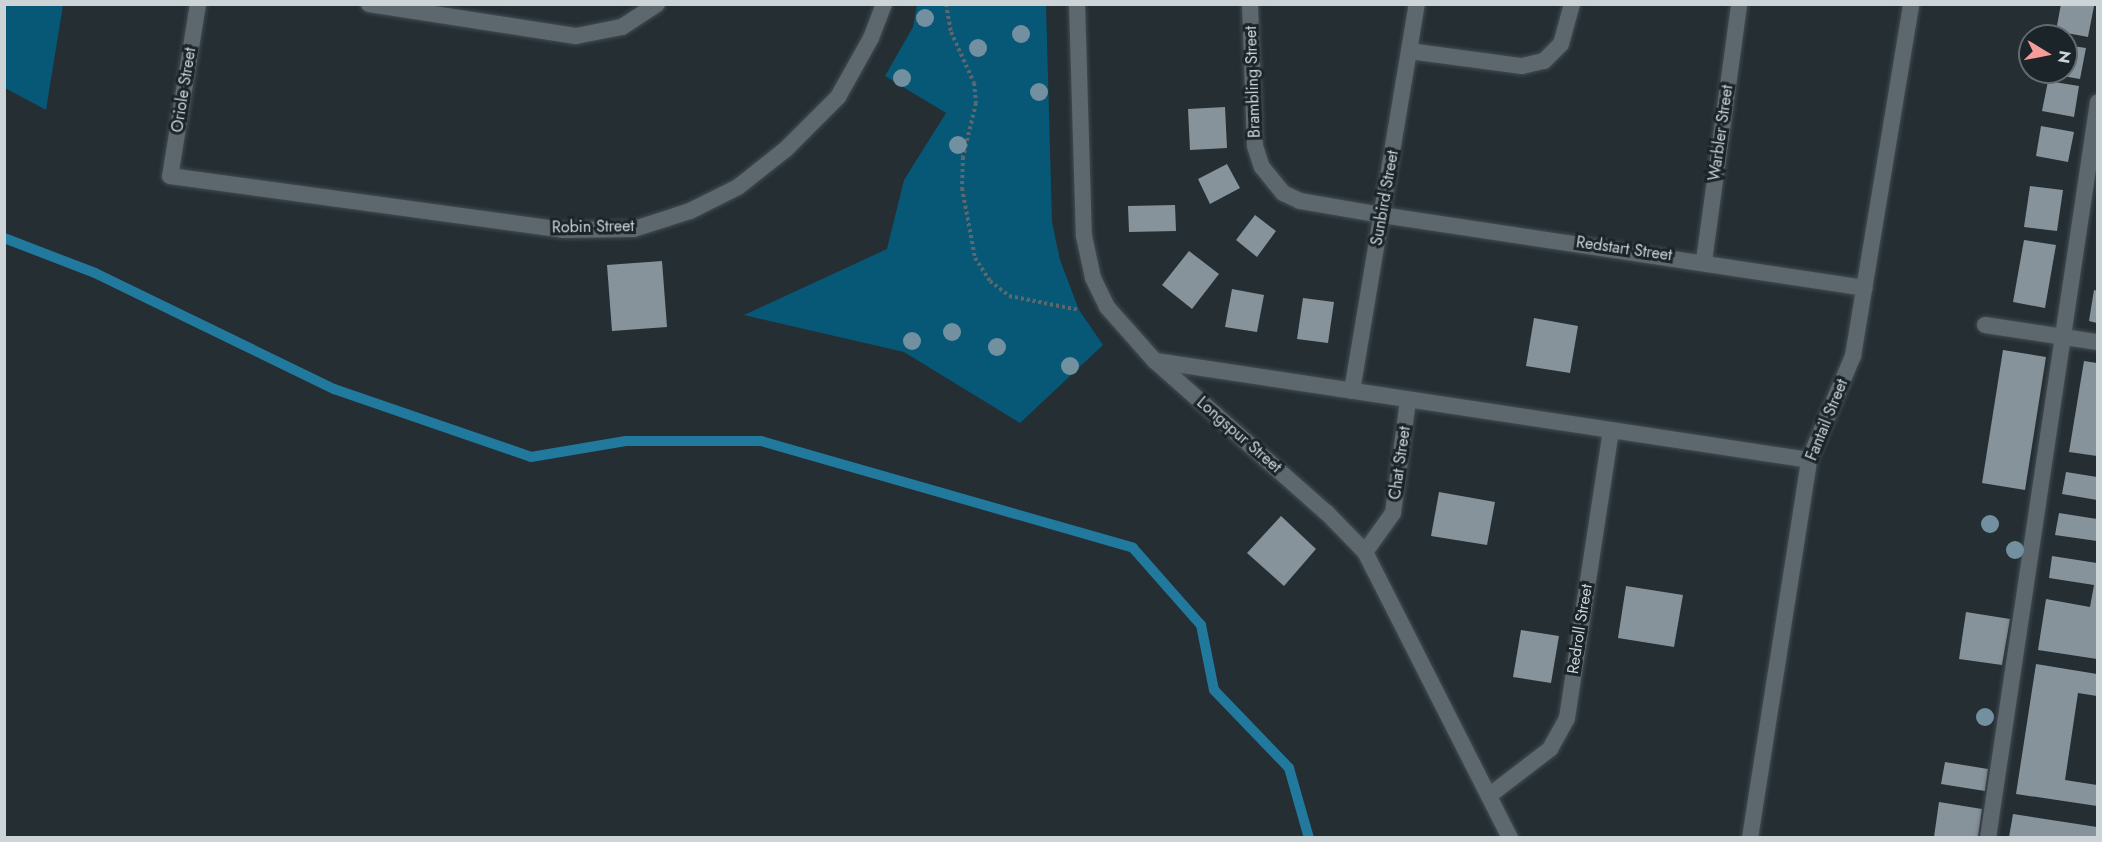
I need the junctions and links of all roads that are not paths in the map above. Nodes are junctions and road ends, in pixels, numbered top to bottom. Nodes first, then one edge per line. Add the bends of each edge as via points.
1 (198, 4) edge
2 (369, 4) edge
3 (657, 4) edge
4 (884, 4) edge
5 (1077, 4) edge
6 (1250, 4) edge
7 (1417, 4) edge
8 (1572, 4) edge
9 (1739, 4) edge
10 (1911, 4) edge
11 (1409, 51) junction
12 (2097, 102) edge
13 (170, 176) joint
14 (1382, 215) junction
15 (1704, 261) junction
16 (1865, 288) junction
17 (1985, 325) dead end
18 (2064, 337) junction
19 (2097, 342) edge
20 (1155, 361) junction
21 (1352, 391) junction
22 (1408, 401) junction
23 (1611, 430) junction
24 (1809, 460) junction
25 (1365, 552) junction
26 (1490, 795) junction
27 (1510, 837) edge
28 (1750, 837) edge
29 (1988, 837) edge

1 - 13 street, Oriole Street
2 - 3 street via 576,36 622,27
4 - 13 street, Robin Street via 871,38 838,97 786,149 738,187 690,211 634,229 563,230
5 - 20 street, Longspur Street via 1084,236 1093,278 1107,307
6 - 14 street, Brambling Street via 1255,146 1262,167 1283,193 1300,201
7 - 11 street, Sunbird Street
8 - 11 street via 1561,44 1544,61 1522,66
9 - 15 street, Warbler Street
10 - 16 street, Fantail Street
11 - 14 street, Sunbird Street
12 - 18 street
14 - 15 street, Redstart Street
14 - 21 street, Sunbird Street
15 - 16 street, Redstart Street
16 - 24 street, Fantail Street via 1852,356
17 - 18 street
18 - 19 street
18 - 29 street
20 - 21 street
20 - 25 street, Longspur Street via 1327,513
21 - 22 street
22 - 23 street
22 - 25 street, Chat Street via 1393,513
23 - 24 street
23 - 26 street, Redroll Street via 1567,718 1550,749
24 - 28 street, Fantail Street
25 - 26 street, Longspur Street
26 - 27 street, Longspur Street

